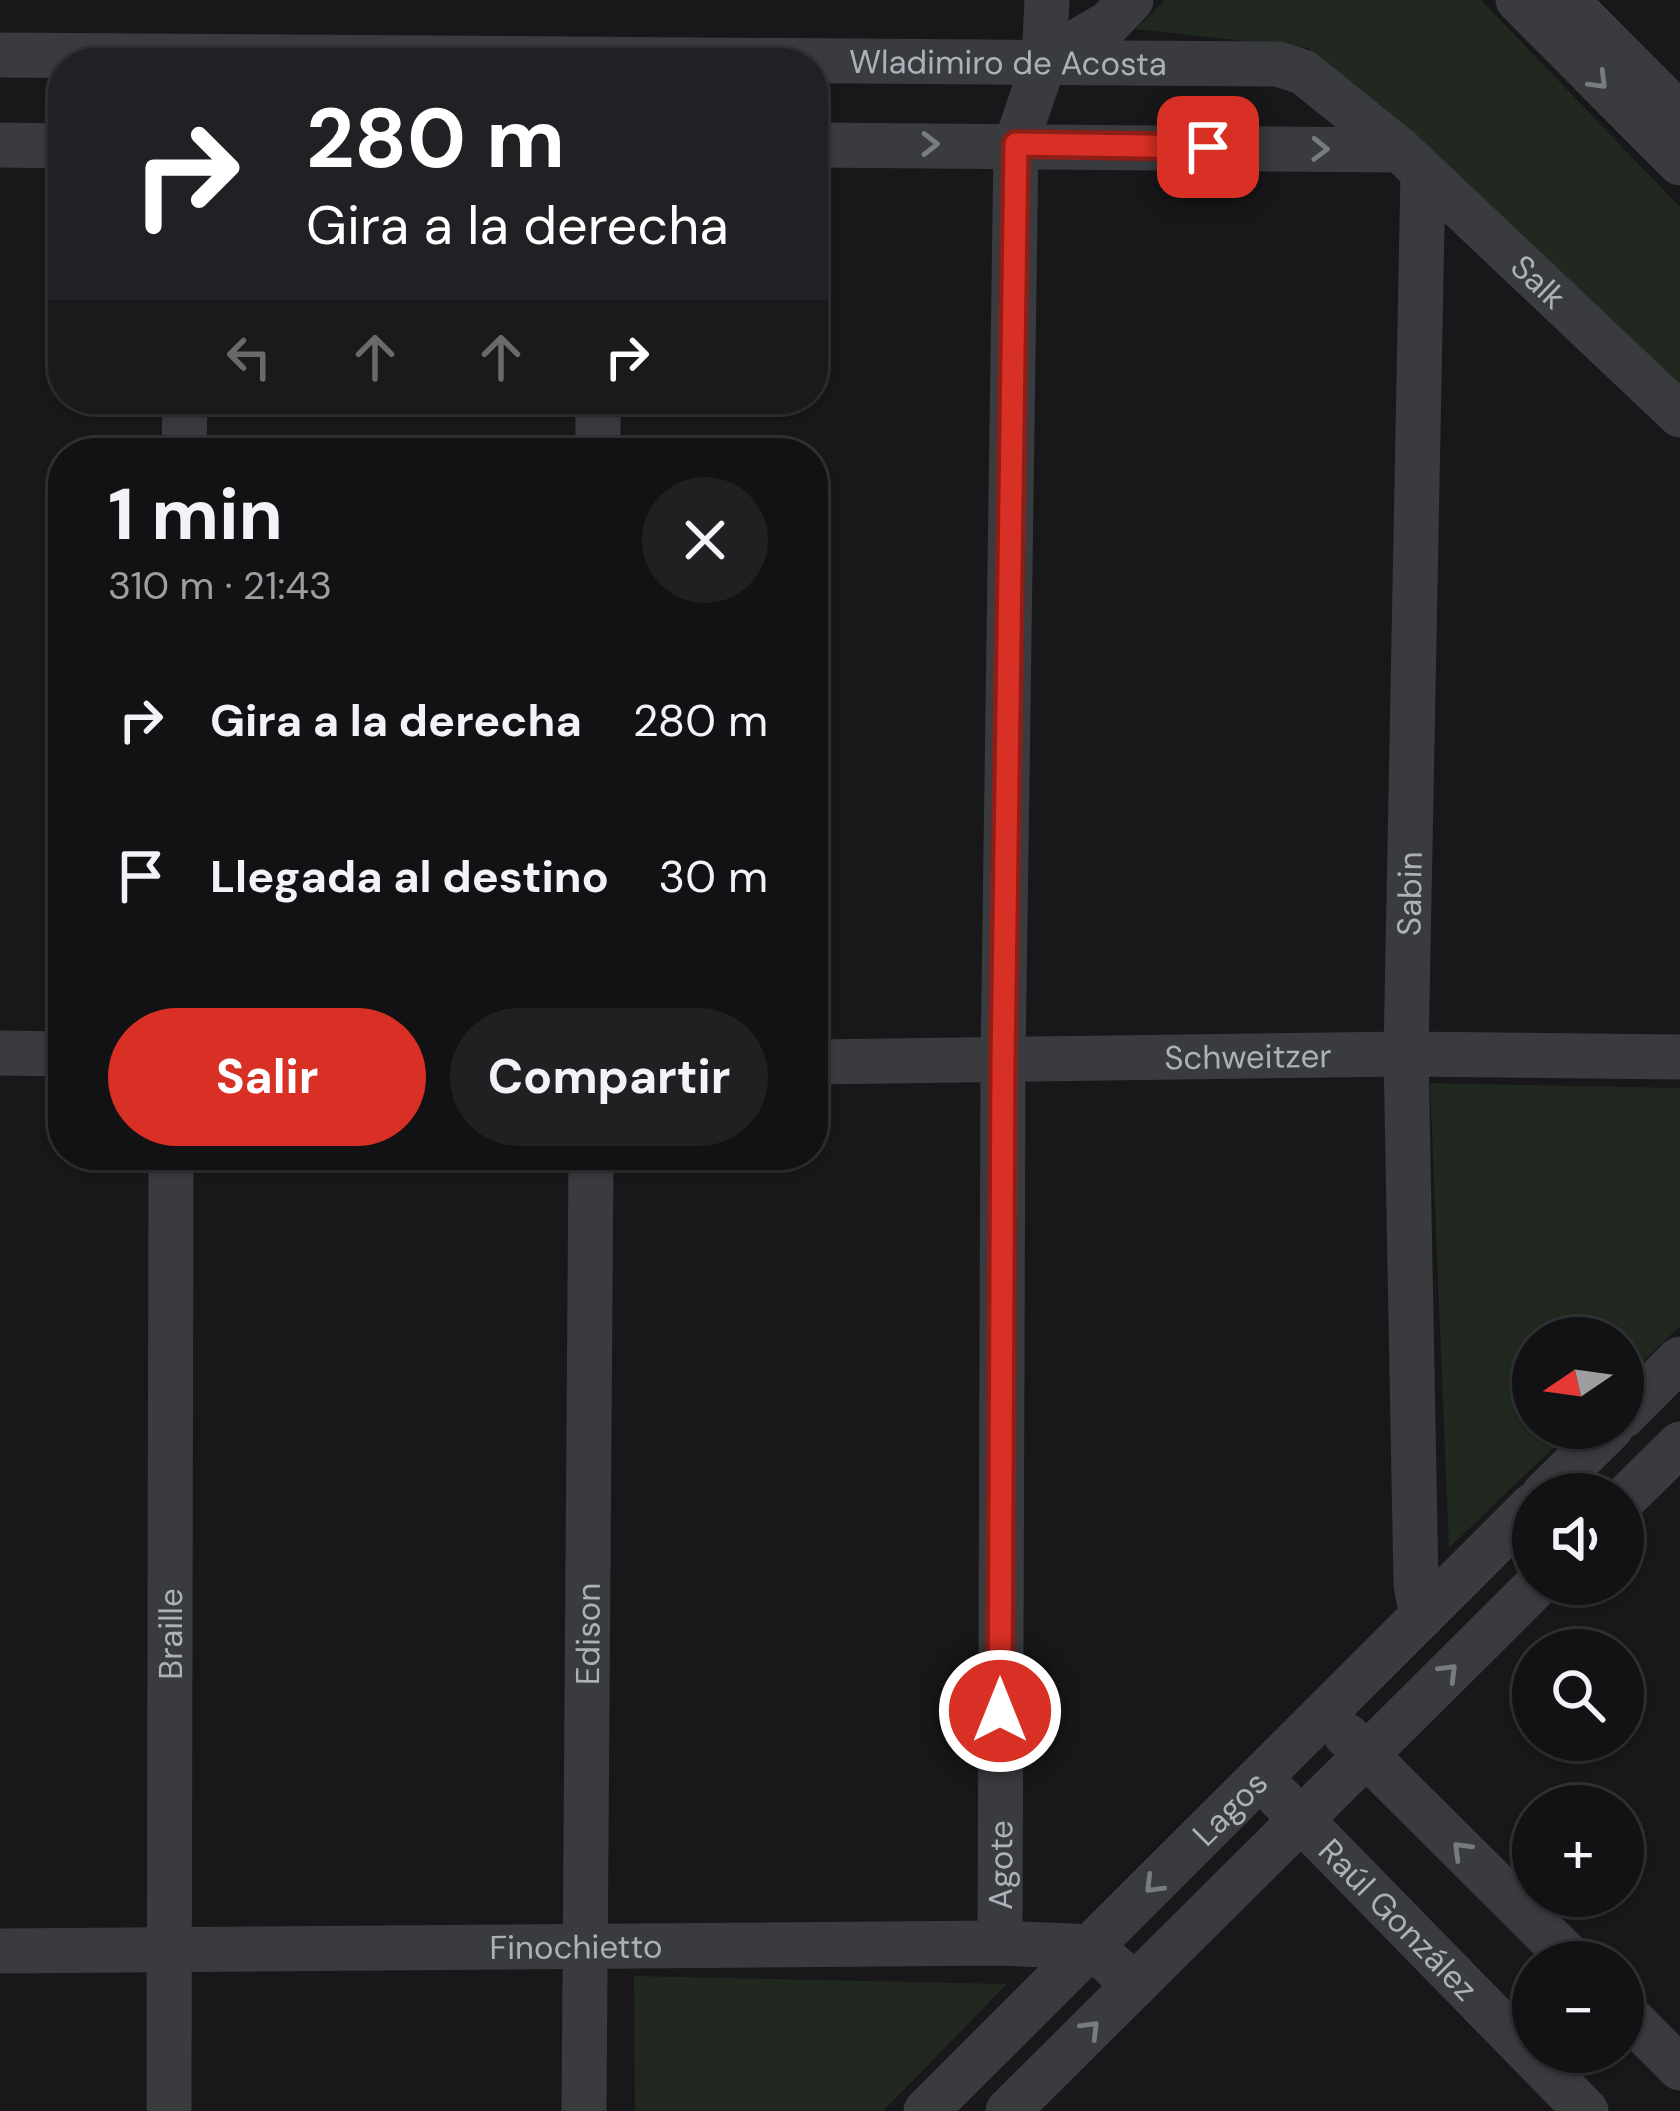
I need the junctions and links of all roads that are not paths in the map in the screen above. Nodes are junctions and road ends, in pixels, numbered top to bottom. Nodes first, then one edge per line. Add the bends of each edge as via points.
1 (1047, 0) edge
2 (1131, 0) edge
3 (1518, 0) edge
4 (1567, 0) edge
5 (0, 55) edge
6 (48, 56) edge
7 (828, 61) edge
8 (1044, 62) junction
9 (1680, 115) edge
10 (1016, 144) junction
11 (0, 145) edge
12 (828, 145) edge
13 (48, 146) edge
14 (1411, 161) junction
15 (1680, 163) edge
16 (1680, 415) edge
17 (0, 1053) edge
18 (48, 1054) edge
19 (1406, 1054) junction
20 (1680, 1057) edge
21 (828, 1062) edge
22 (1003, 1062) junction
23 (171, 1170) edge
24 (591, 1170) edge
25 (1680, 1359) edge
26 (1644, 1395) edge
27 (1680, 1444) edge
28 (1590, 1449) edge
29 (1565, 1473) edge
30 (1644, 1479) edge
31 (1512, 1526) edge
32 (1517, 1605) edge
33 (1422, 1616) junction
34 (1324, 1714) junction
35 (1366, 1754) junction
36 (1260, 1778) junction
37 (1300, 1818) junction
38 (1553, 1941) edge
39 (1000, 1943) junction
40 (1092, 1947) junction
41 (586, 1949) junction
42 (0, 1951) edge
43 (170, 1951) junction
44 (1136, 1985) junction
45 (1644, 2033) edge
46 (1680, 2068) edge
47 (169, 2111) edge
48 (584, 2111) edge
49 (926, 2111) edge
50 (1008, 2111) edge
51 (1586, 2111) edge

1 - 8 street, Agote
2 - 8 street
3 -> 15 street
4 - 9 street
5 - 6 street, Wladimiro de Acosta
7 - 8 street, Wladimiro de Acosta
8 - 10 street, Agote
8 - 14 street, Wladimiro de Acosta via 1278,64 1303,72
12 -> 10 street
10 -> 14 street
10 - 22 street, Agote
11 - 13 street
14 - 16 street, Salk
14 - 19 street, Sabin
17 - 18 street
19 - 20 street, Schweitzer
19 - 22 street, Schweitzer
19 - 33 street, Sabin
21 - 22 street, Schweitzer
22 - 39 street, Agote
23 - 43 street, Braille
24 - 41 street, Edison
25 - 26 street
27 - 30 street
28 - 29 street
31 - 33 street, Lagos
35 -> 32 street, Lagos
33 - 34 street, Lagos
34 - 35 street
34 - 36 street, Lagos
35 - 37 street, Lagos
38 -> 35 street
36 - 37 street, Raúl González
36 -> 40 street, Lagos
37 - 44 street, Lagos
37 - 51 street, Raúl González
39 - 40 street, Finochietto
39 - 41 street, Finochietto
40 - 44 street
40 - 49 street, Lagos
41 - 43 street, Finochietto
41 - 48 street, Edison
42 - 43 street, Finochietto
43 - 47 street, Braille
50 -> 44 street, Lagos
45 - 46 street

